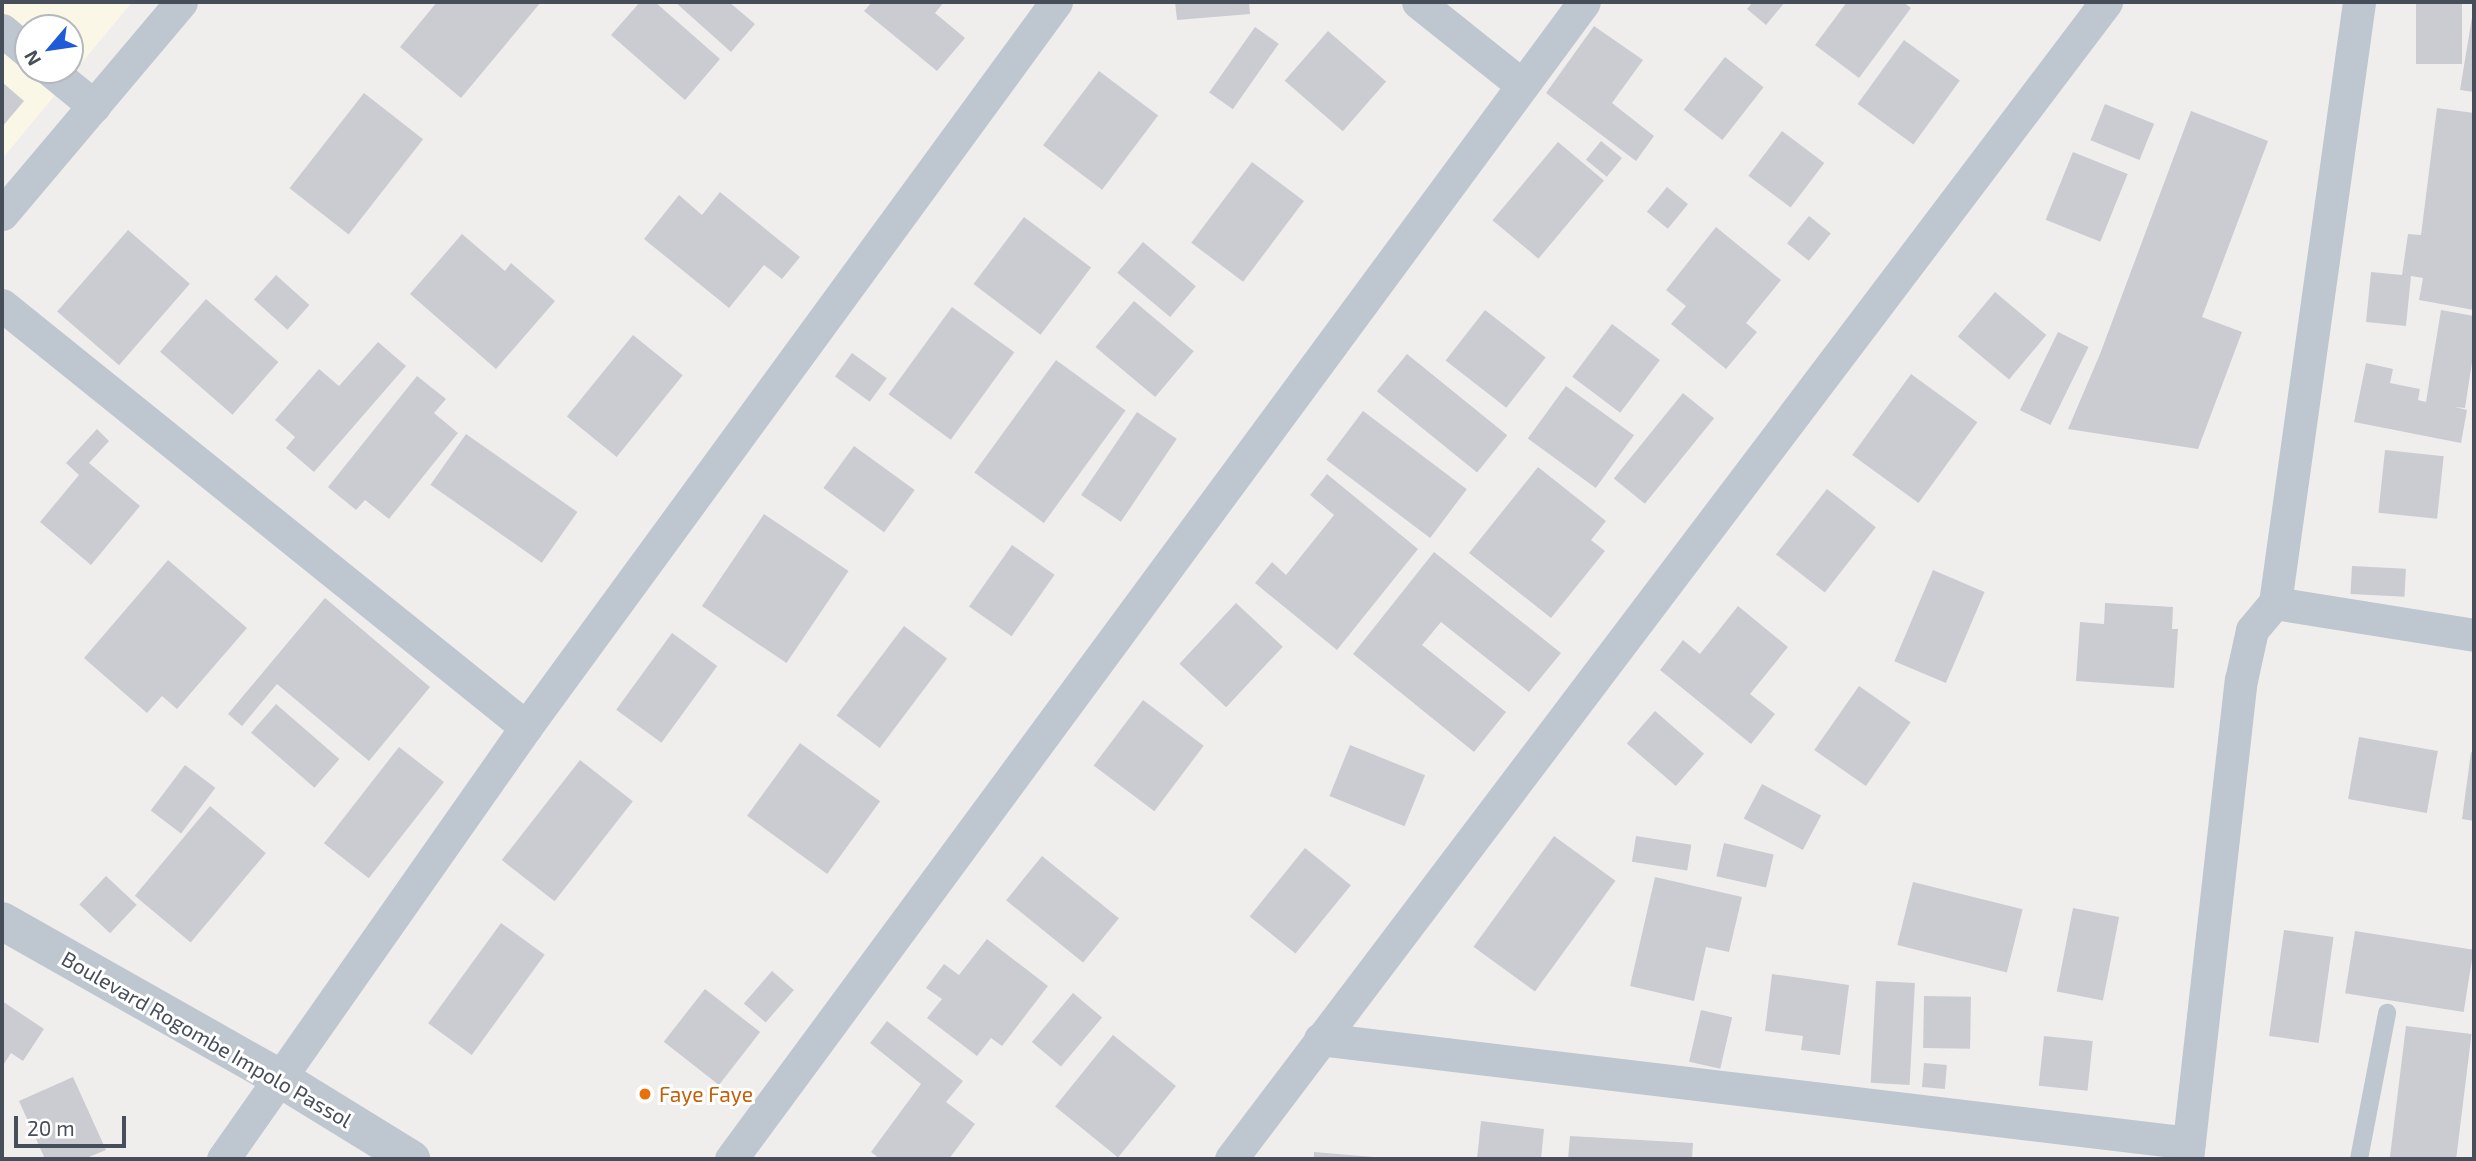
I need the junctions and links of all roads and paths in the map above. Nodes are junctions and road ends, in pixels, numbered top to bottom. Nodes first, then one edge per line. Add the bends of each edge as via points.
1 (181, 2) edge
2 (1056, 2) edge
3 (1418, 2) edge
4 (1584, 2) edge
5 (2106, 2) edge
6 (2359, 2) edge
7 (67, 84) edge
8 (1522, 85) junction
9 (94, 106) junction
10 (2, 214) edge
11 (2, 304) edge
12 (2275, 603) junction
13 (2474, 635) edge
14 (526, 727) junction
15 (2, 921) edge
16 (2387, 1013) dead end
17 (1321, 1039) junction
18 (281, 1079) junction
19 (2188, 1151) edge
20 (223, 1159) edge
21 (411, 1159) edge
22 (731, 1159) edge
23 (1231, 1159) edge
24 (2359, 1159) edge

1 - 9 street
2 - 14 street
3 - 8 street
4 - 8 street
5 - 17 street
6 - 12 street
7 - 9 street
8 - 22 street
9 - 10 street
11 - 14 street
12 - 13 street
12 - 19 street via 2252,630 2241,680
14 - 18 street
15 - 18 street, Boulevard Rogombe Impolo Passol
16 - 24 lane
17 - 19 street
17 - 23 street
18 - 20 street
18 - 21 street, Boulevard Rogombe Impolo Passol

